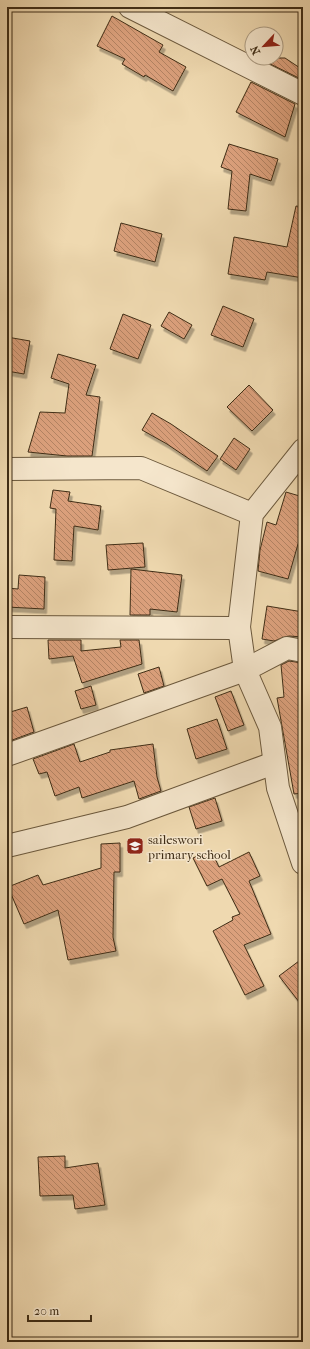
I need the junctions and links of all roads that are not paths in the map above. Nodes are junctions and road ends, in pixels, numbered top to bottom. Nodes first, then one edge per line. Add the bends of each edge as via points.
1 (130, 7) edge
2 (303, 94) edge
3 (303, 450) edge
4 (7, 469) edge
5 (252, 514) junction
6 (239, 626) junction
7 (7, 627) edge
8 (303, 651) edge
9 (245, 670) junction
10 (7, 755) edge
11 (274, 763) junction
12 (7, 846) edge
13 (303, 863) edge

1 - 2 street
3 - 5 street
4 - 5 street via 141,468
5 - 6 street
6 - 7 street
6 - 9 street
8 - 9 street via 287,648
9 - 10 street
9 - 11 street via 270,727
11 - 12 street via 127,817
11 - 13 street via 278,788

